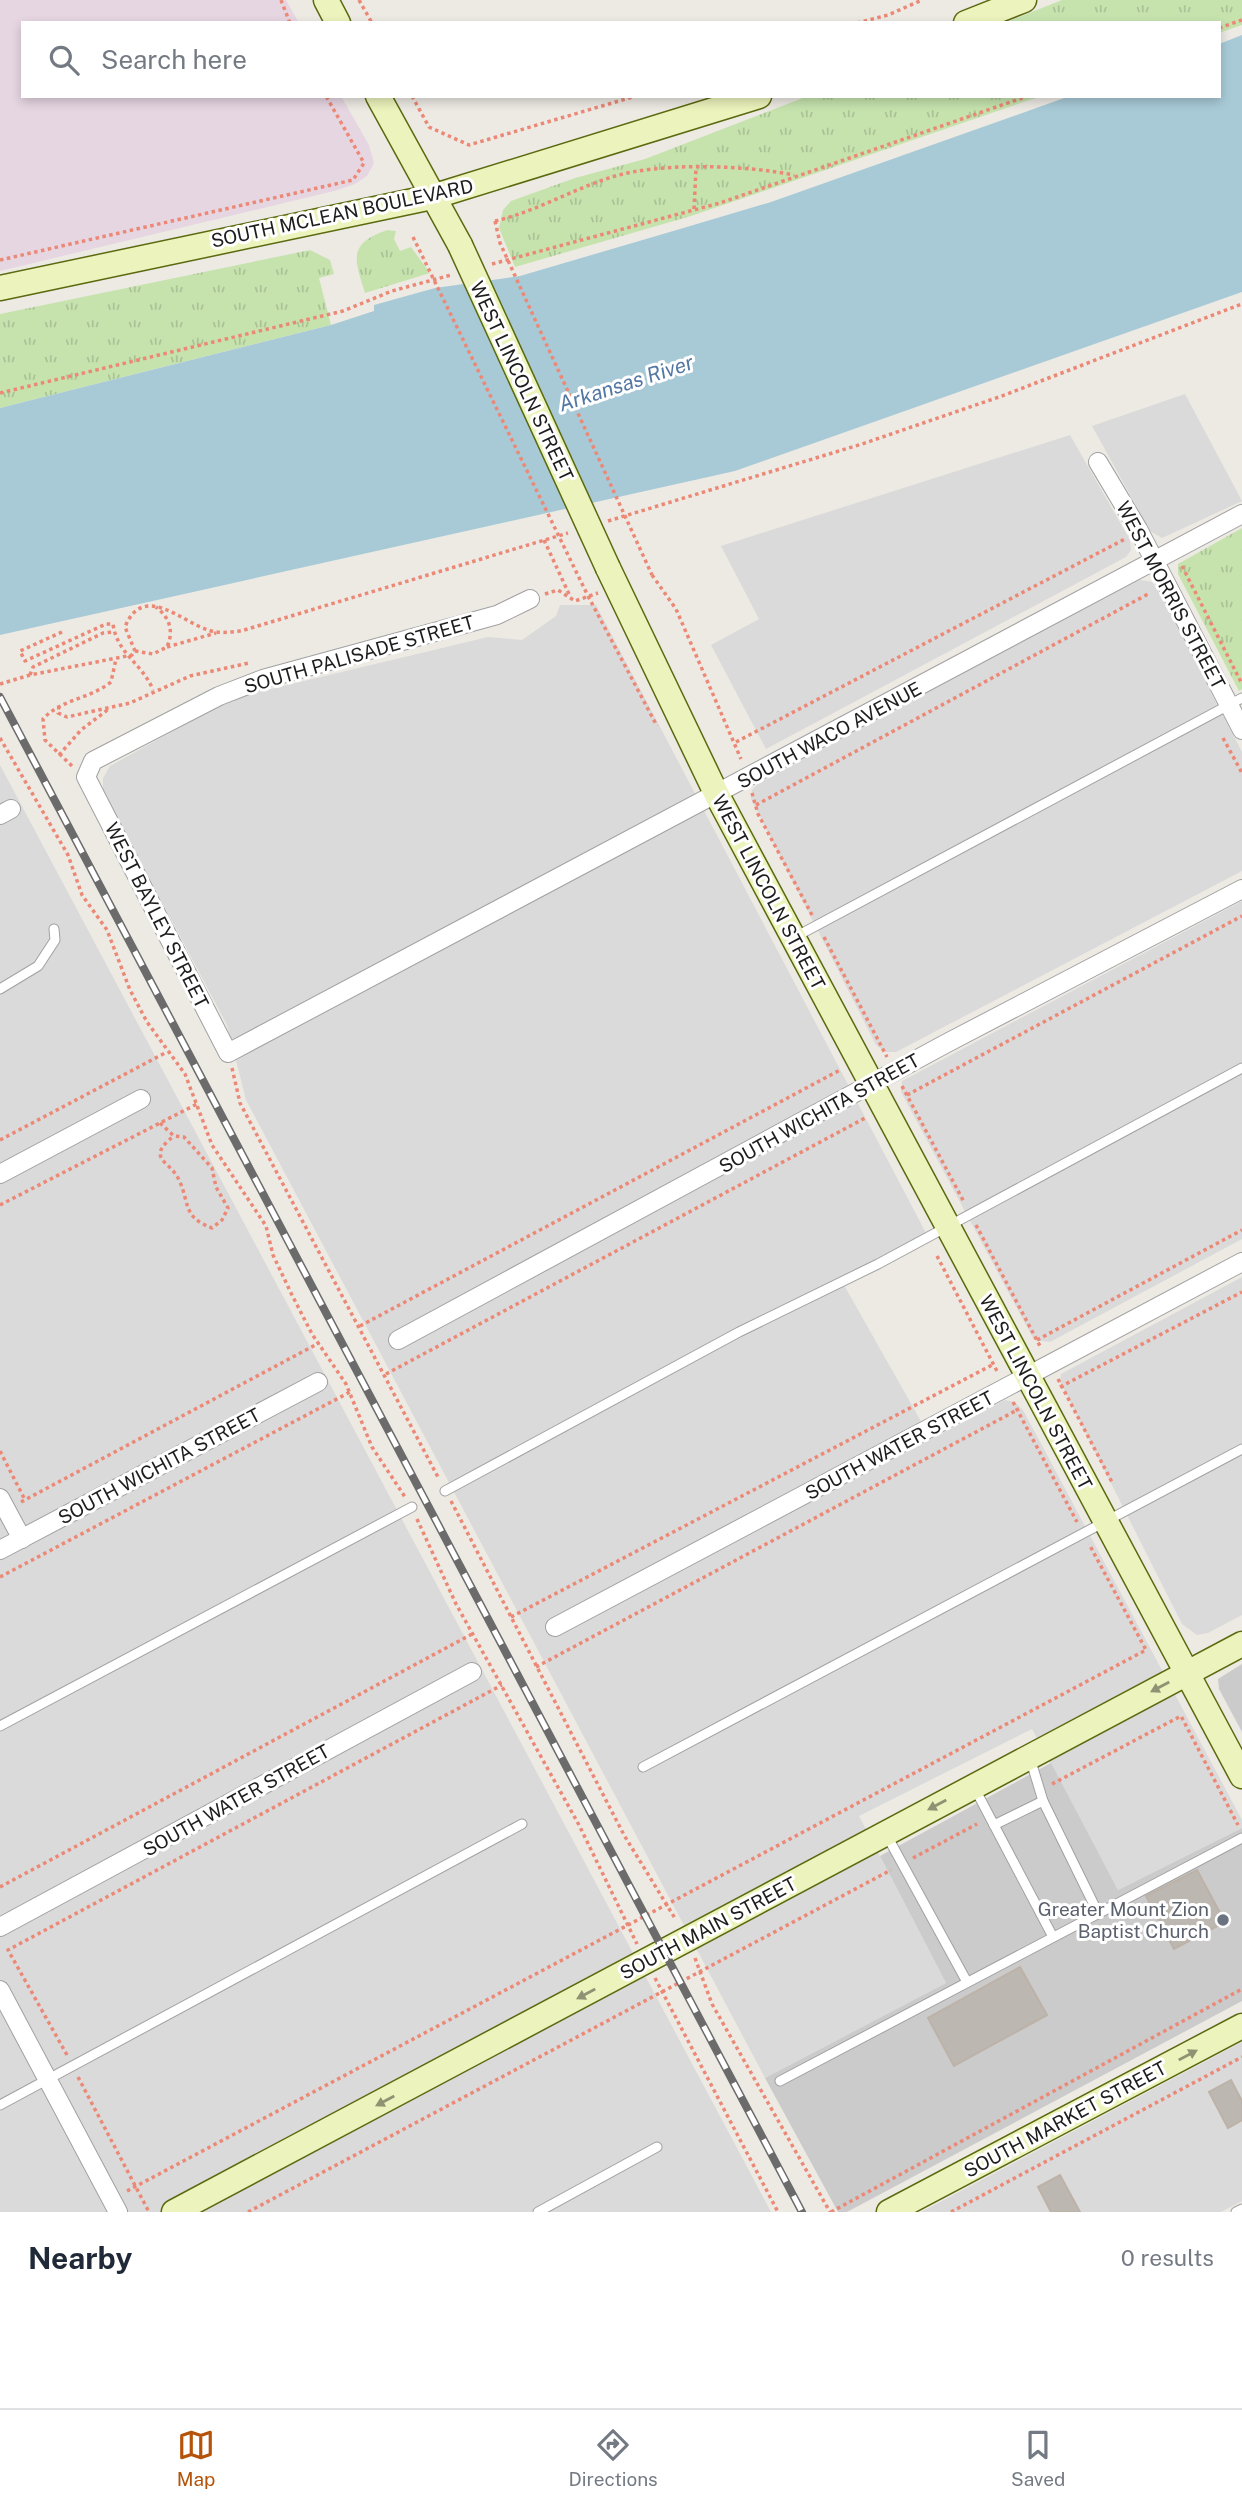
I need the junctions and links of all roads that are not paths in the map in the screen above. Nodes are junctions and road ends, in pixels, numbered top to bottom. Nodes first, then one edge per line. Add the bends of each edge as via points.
1 (326, 0) edge
2 (1024, 0) edge
3 (337, 21) edge
4 (971, 21) edge
5 (379, 98) edge
6 (753, 98) edge
7 (432, 197) junction
8 (0, 288) edge
9 (1098, 462) dead end
10 (1242, 514) edge
11 (1153, 562) junction
12 (530, 599) road end
13 (1235, 701) edge
14 (1242, 730) edge
15 (86, 777) joint
16 (717, 795) junction
17 (1242, 889) edge
18 (54, 929) dead end
19 (793, 938) junction
20 (0, 989) edge
21 (228, 1053) joint
22 (1242, 1068) edge
23 (861, 1090) junction
24 (142, 1099) dead end
25 (0, 1174) edge
26 (937, 1231) junction
27 (1242, 1262) edge
28 (398, 1340) dead end
29 (318, 1382) dead end
30 (1016, 1382) junction
31 (1242, 1449) edge
32 (445, 1491) road end
33 (3, 1504) edge
34 (412, 1507) road end
35 (1117, 1518) junction
36 (22, 1539) junction
37 (0, 1550) edge
38 (555, 1627) dead end
39 (1242, 1644) edge
40 (472, 1672) dead end
41 (1188, 1673) junction
42 (0, 1726) edge
43 (1029, 1757) junction
44 (643, 1767) dead end
45 (1242, 1776) edge
46 (974, 1786) junction
47 (1043, 1801) junction
48 (523, 1824) dead end
49 (995, 1825) junction
50 (885, 1833) junction
51 (1242, 1839) edge
52 (1098, 1913) junction
53 (0, 1927) edge
54 (1053, 1937) junction
55 (967, 1982) junction
56 (0, 1990) edge
57 (1242, 2026) edge
58 (47, 2079) junction
59 (780, 2081) dead end
60 (0, 2105) edge
61 (657, 2147) dead end
62 (114, 2206) edge
63 (1242, 2209) edge
64 (174, 2212) edge
65 (538, 2212) edge
66 (889, 2212) edge
67 (1236, 2212) edge

1 - 3 street
2 - 4 street
5 - 7 street, WEST LINCOLN STREET
6 - 7 street, SOUTH MCLEAN BOULEVARD
7 - 8 street, SOUTH MCLEAN BOULEVARD
7 - 16 street, WEST LINCOLN STREET, bridge via 460,245
9 - 11 street, WEST MORRIS STREET
10 - 11 street, SOUTH WACO AVENUE
11 - 13 street, WEST MORRIS STREET
11 - 16 street, SOUTH WACO AVENUE
12 - 15 street, SOUTH PALISADE STREET via 497,615 263,679 219,696 93,761
13 - 14 street, WEST MORRIS STREET
13 - 19 lane
15 - 21 street, WEST BAYLEY STREET
16 - 19 street, WEST LINCOLN STREET
16 - 21 street, SOUTH WACO AVENUE
17 - 23 street, SOUTH WICHITA STREET
18 - 20 lane via 55,940 38,966
19 - 23 street, WEST LINCOLN STREET
22 - 26 lane
23 - 26 street, WEST LINCOLN STREET
23 - 28 street, SOUTH WICHITA STREET
24 - 25 street
26 - 30 street, WEST LINCOLN STREET
26 - 32 lane via 751,1325
27 - 30 street, SOUTH WATER STREET
29 - 36 street, SOUTH WICHITA STREET
30 - 35 street, WEST LINCOLN STREET via 1039,1398
30 - 38 street, SOUTH WATER STREET
31 - 35 lane
33 - 36 street
34 - 42 lane
35 - 41 street, WEST LINCOLN STREET
35 - 44 lane
36 - 37 street, SOUTH WICHITA STREET
39 - 41 street, SOUTH MAIN STREET
40 - 53 street, SOUTH WATER STREET
41 -> 43 street, SOUTH MAIN STREET
41 - 45 street, WEST LINCOLN STREET
43 - 46 street, SOUTH MAIN STREET
43 - 47 lane
46 - 49 lane
46 -> 50 street, SOUTH MAIN STREET
47 - 49 lane
47 - 52 lane
48 - 58 lane
49 - 54 lane
50 - 55 lane
50 -> 64 street, SOUTH MAIN STREET
51 - 52 lane
52 - 54 lane
54 - 55 lane
55 - 59 lane
56 - 58 street
66 -> 57 street, SOUTH MARKET STREET
58 - 60 lane
58 - 62 street
61 - 65 lane
63 - 67 lane

